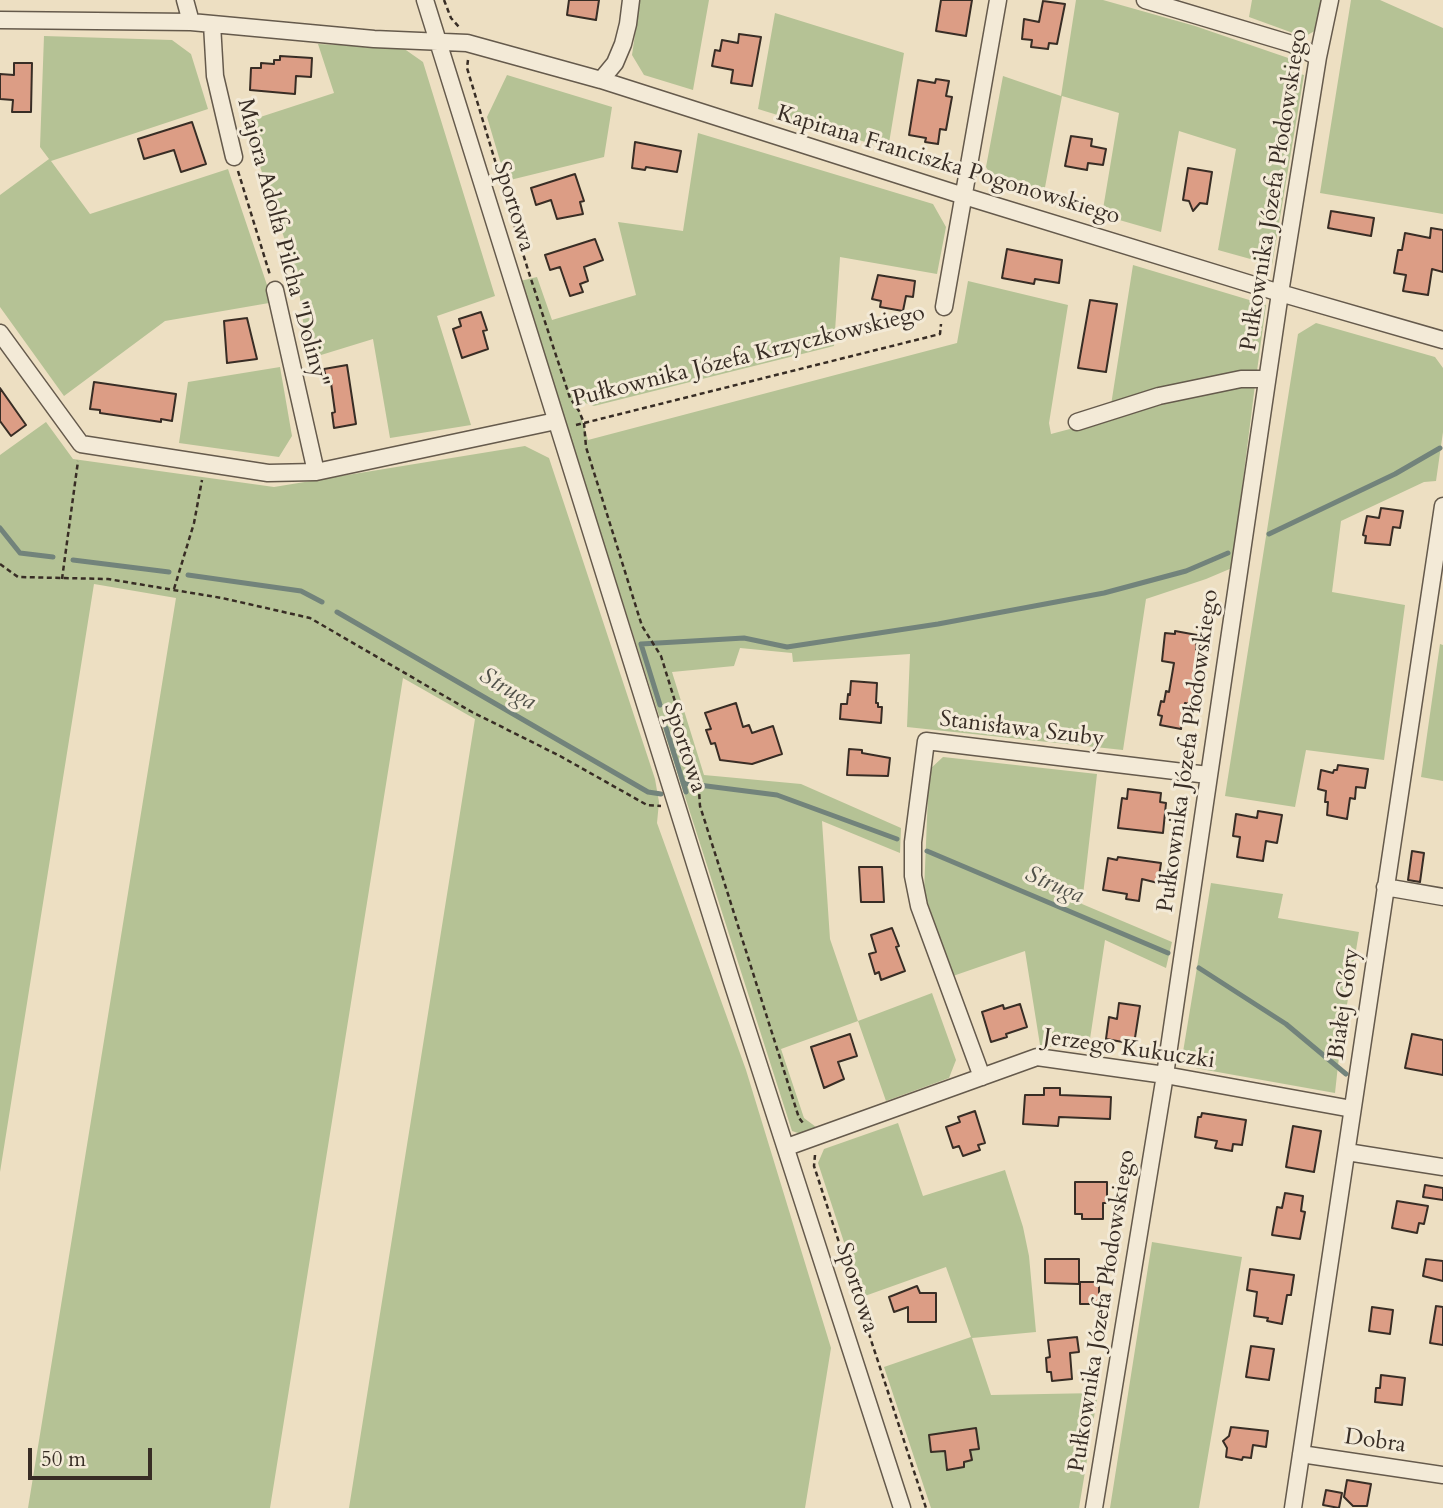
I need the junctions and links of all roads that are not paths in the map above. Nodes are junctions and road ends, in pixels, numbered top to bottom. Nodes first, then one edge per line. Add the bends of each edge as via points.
1 (185, 0) edge
2 (425, 0) edge
3 (631, 0) edge
4 (998, 0) edge
5 (1145, 0) edge
6 (1330, 0) edge
7 (0, 20) edge
8 (191, 22) junction
9 (212, 24) junction
10 (438, 41) junction
11 (1318, 57) junction
12 (601, 80) junction
13 (234, 157) road end
14 (964, 196) junction
15 (275, 290) road end
16 (1280, 293) junction
17 (944, 307) road end
18 (0, 333) edge
19 (1443, 340) edge
20 (1267, 379) junction
21 (1077, 422) dead end
22 (557, 425) junction
23 (316, 472) junction
24 (1443, 506) edge
25 (1208, 775) junction
26 (1385, 887) junction
27 (1443, 897) edge
28 (1165, 1075) junction
29 (982, 1077) junction
30 (1352, 1109) junction
31 (786, 1147) junction
32 (1347, 1152) junction
33 (1443, 1167) edge
34 (1301, 1454) junction
35 (1443, 1475) edge
36 (902, 1508) edge
37 (1094, 1508) edge
38 (1293, 1508) edge

1 - 8 street
2 - 10 street, Sportowa
3 - 12 street via 623,44
4 - 14 street, Pułkownika Józefa Krzyczkowskiego
5 - 11 street via 1292,44
6 - 11 street, Pułkownika Józefa Płodowskiego
7 - 8 street, Kapitana Franciszka Pogonowskiego
8 - 9 street, Kapitana Franciszka Pogonowskiego
9 - 10 street, Kapitana Franciszka Pogonowskiego
9 - 13 street, Majora Adolfa Pilcha "Doliny" via 215,76
10 - 12 street, Kapitana Franciszka Pogonowskiego via 467,43
10 - 22 street, Sportowa
11 - 16 street, Pułkownika Józefa Płodowskiego
12 - 14 street, Kapitana Franciszka Pogonowskiego
14 - 16 street, Kapitana Franciszka Pogonowskiego
14 - 17 street, Pułkownika Józefa Krzyczkowskiego
15 - 23 street, Majora Adolfa Pilcha "Doliny"
16 - 19 street, Kapitana Franciszka Pogonowskiego
16 - 20 street, Pułkownika Józefa Płodowskiego
18 - 23 street via 82,444 268,473
20 - 21 street via 1241,379 1159,396
20 - 25 street, Pułkownika Józefa Płodowskiego
22 - 23 street
22 - 31 street, Sportowa
24 - 26 street, Białej Góry
25 - 28 street, Pułkownika Józefa Płodowskiego
25 - 29 street, Stanisława Szuby via 926,741 913,876 919,906
26 - 27 street
26 - 30 street, Białej Góry
28 - 29 street, Jerzego Kukuczki via 1037,1056
28 - 30 street, Jerzego Kukuczki
28 - 37 street, Pułkownika Józefa Płodowskiego
29 - 31 street, Jerzego Kukuczki
30 - 32 street, Białej Góry
31 - 36 street, Sportowa
32 - 33 street
32 - 34 street, Białej Góry
34 - 35 street, Dobra
34 - 38 street, Białej Góry

